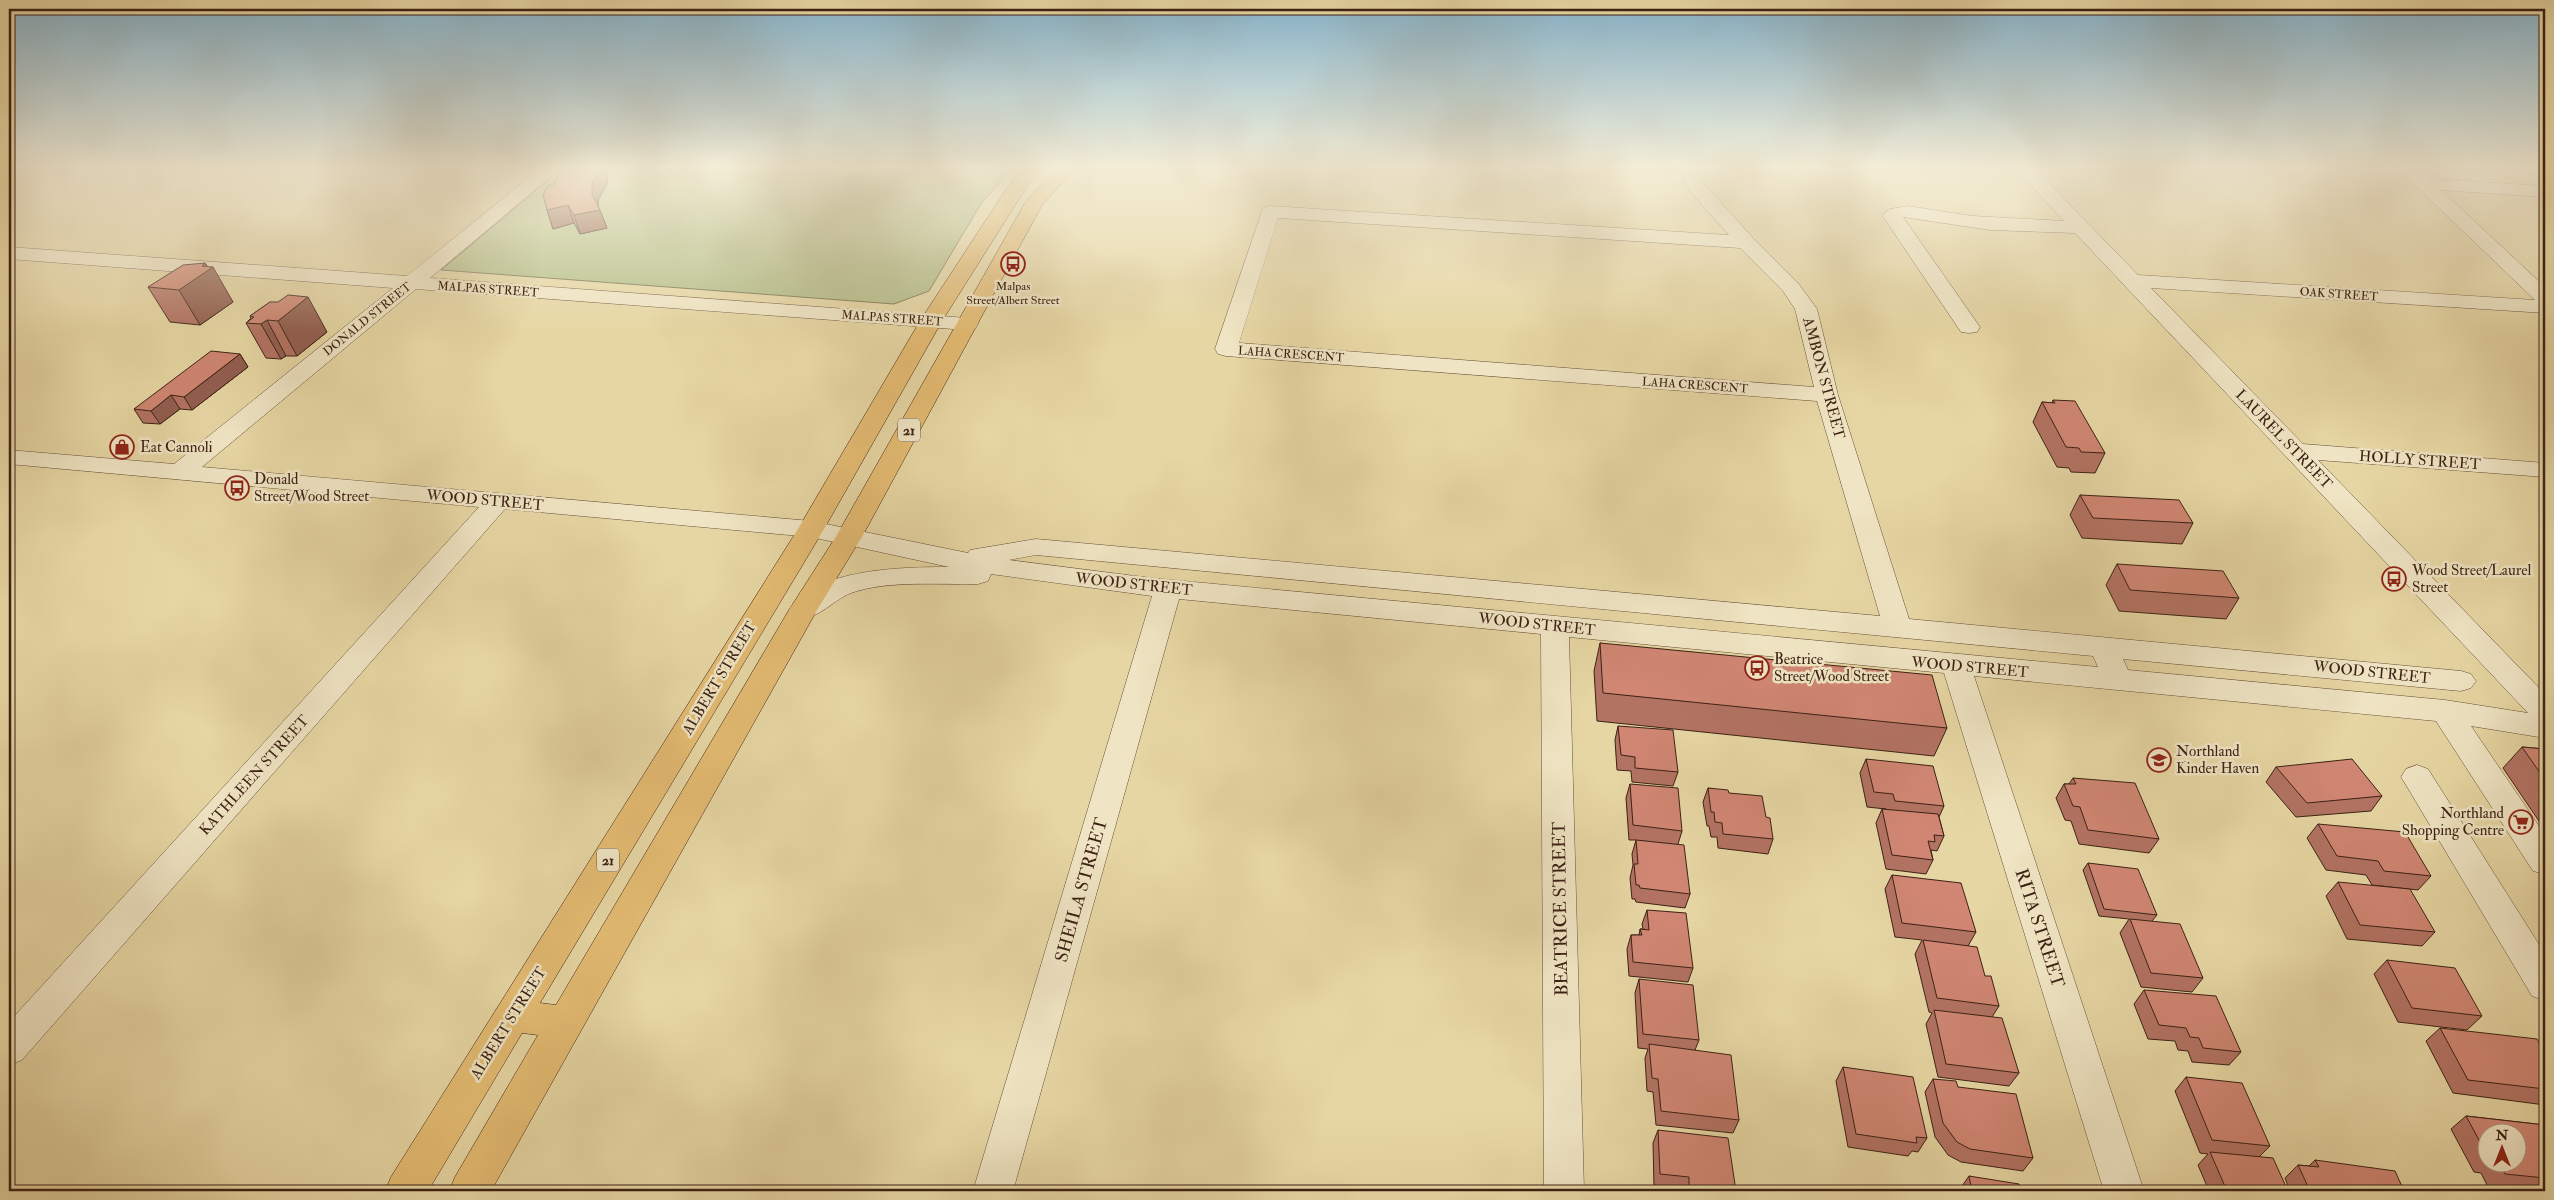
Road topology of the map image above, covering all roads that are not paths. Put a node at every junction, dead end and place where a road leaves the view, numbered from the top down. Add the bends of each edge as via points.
1 (485, 222) edge
2 (996, 222) edge
3 (1023, 222) edge
4 (1267, 222) edge
5 (1429, 222) edge
6 (1728, 222) edge
7 (1897, 222) edge
8 (1963, 222) edge
9 (2075, 222) edge
10 (2464, 222) edge
11 (2080, 227) junction
12 (1746, 242) junction
13 (9, 253) edge
14 (2132, 281) junction
15 (410, 283) junction
16 (2545, 298) edge
17 (2545, 307) edge
18 (930, 321) junction
19 (967, 324) junction
20 (1969, 327) dead end
21 (1827, 395) junction
22 (2296, 451) junction
23 (9, 457) edge
24 (2545, 470) edge
25 (180, 472) junction
26 (499, 501) junction
27 (811, 529) junction
28 (850, 535) junction
29 (958, 560) junction
30 (1045, 574) junction
31 (1168, 589) junction
32 (804, 610) junction
33 (1555, 626) junction
34 (1897, 627) junction
35 (2104, 647) junction
36 (1956, 666) junction
37 (2118, 680) junction
38 (2461, 681) dead end
39 (2541, 704) edge
40 (2445, 711) junction
41 (2545, 727) edge
42 (2417, 777) dead end
43 (2545, 861) edge
44 (2545, 985) edge
45 (513, 1015) junction
46 (567, 1023) junction
47 (9, 1048) edge
48 (405, 1191) edge
49 (469, 1191) edge
50 (993, 1191) edge
51 (1564, 1191) edge
52 (2124, 1191) edge

1 - 15 street, DONALD STREET
2 - 18 highway, ALBERT STREET / 21
3 - 19 highway, 21
4 - 21 street, LAHA CRESCENT via 1226,349
5 - 12 street, LAHA CRESCENT
6 - 12 street, AMBON STREET
7 - 20 street
8 - 11 street
9 - 11 street, LAUREL STREET
10 - 16 street
11 - 14 street, LAUREL STREET
12 - 21 street, AMBON STREET via 1801,299
13 - 15 street, MALPAS STREET
14 - 17 street, OAK STREET
14 - 22 street, LAUREL STREET
15 - 18 street, MALPAS STREET
15 - 25 street, DONALD STREET
18 - 19 street, MALPAS STREET
18 - 27 highway, ALBERT STREET / 21
19 - 28 highway, 21
21 - 34 street, AMBON STREET
22 - 24 street, HOLLY STREET
22 - 39 street, LAUREL STREET
23 - 25 street, WOOD STREET
25 - 26 street, WOOD STREET
26 - 27 street, WOOD STREET
26 - 47 street, KATHLEEN STREET
27 - 28 street, WOOD STREET
27 - 45 highway, ALBERT STREET / 21
28 - 29 street, WOOD STREET
28 - 32 highway, 21
29 - 30 street, WOOD STREET
29 - 34 street, WOOD STREET via 1036,548
30 - 31 street, WOOD STREET
30 - 32 street via 924,576 857,582 833,590
31 - 33 street, WOOD STREET
31 - 50 street, SHEILA STREET
32 - 46 highway, 21
33 - 36 street, WOOD STREET
33 - 51 street, BEATRICE STREET
34 - 35 street, WOOD STREET
35 - 37 street
35 - 38 street, WOOD STREET
36 - 37 street, WOOD STREET
36 - 52 street, RITA STREET
37 - 40 street, WOOD STREET
39 - 40 street, WOOD STREET
40 - 41 street, WOOD STREET
40 - 43 street
42 - 44 street
45 - 46 highway
45 - 48 highway, ALBERT STREET / 21
46 - 49 highway, 21

